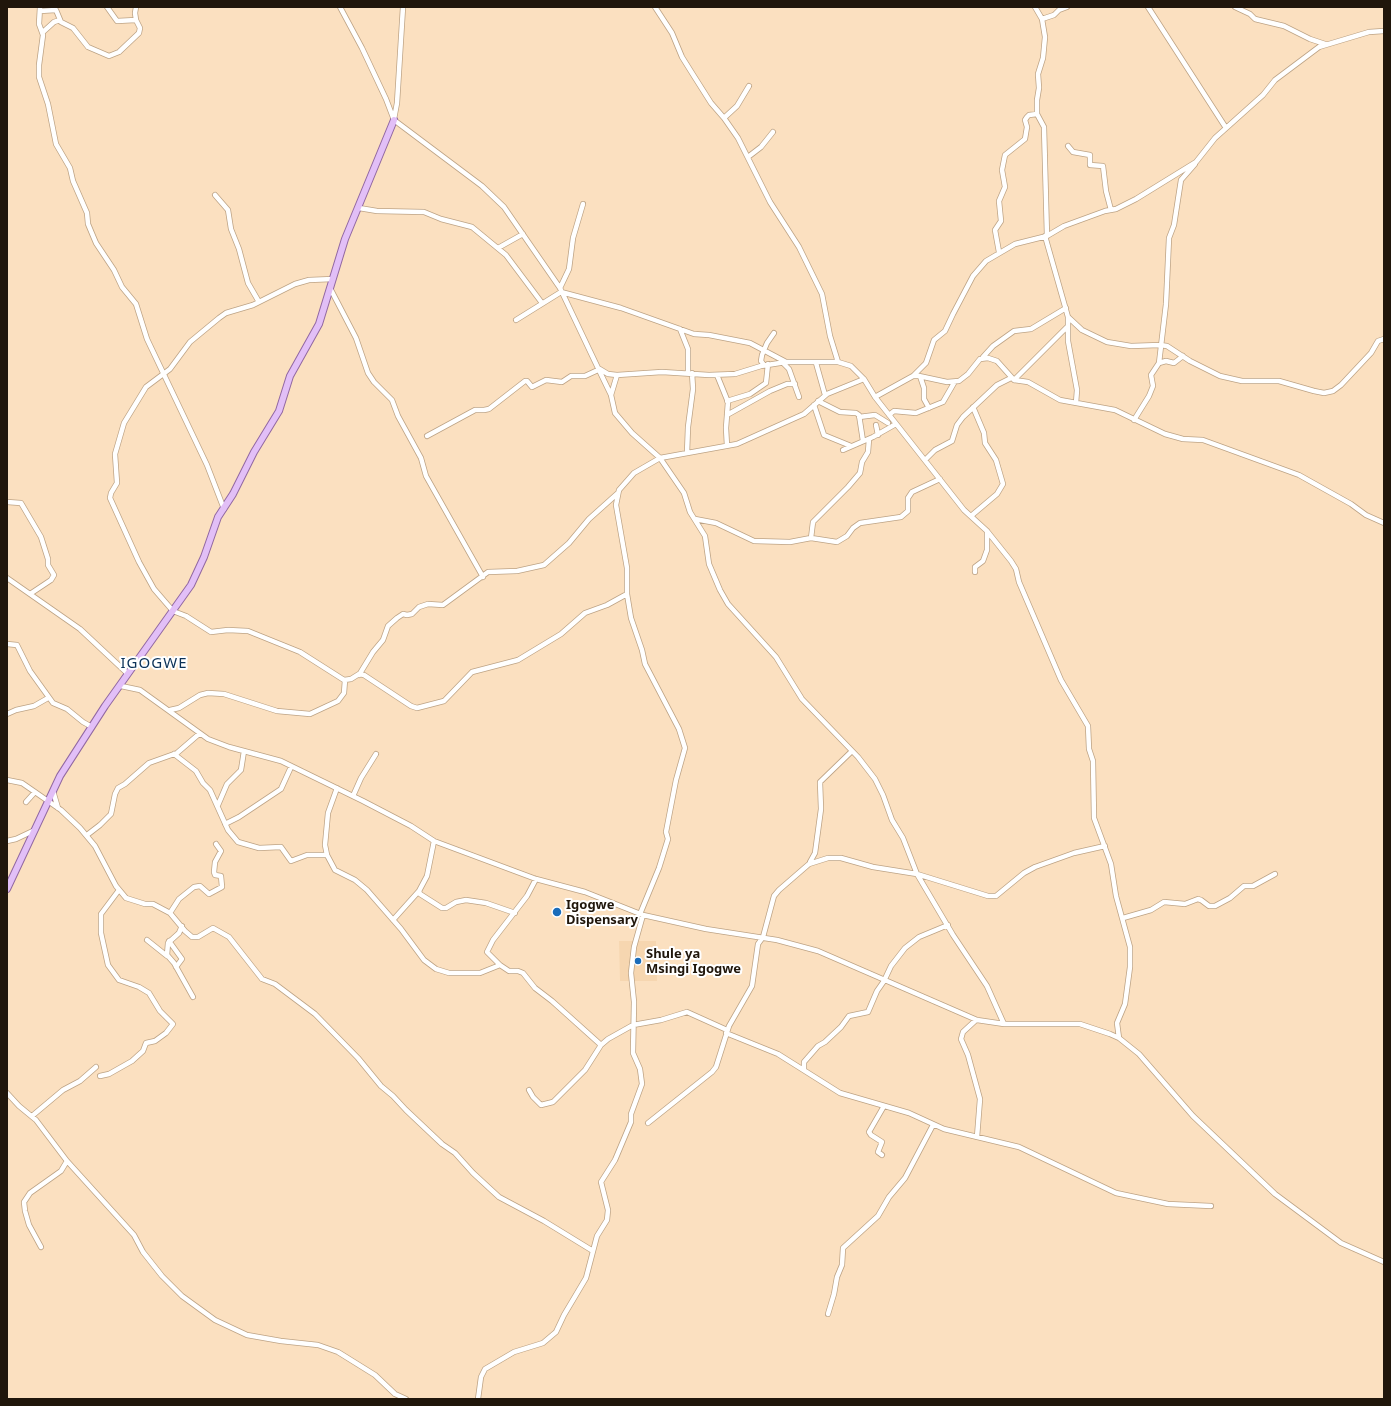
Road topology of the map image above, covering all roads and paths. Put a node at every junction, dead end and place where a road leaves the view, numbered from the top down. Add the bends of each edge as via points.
1 (107, 7) edge
2 (136, 7) edge
3 (340, 7) edge
4 (403, 7) edge
5 (655, 7) edge
6 (1035, 7) edge
7 (1067, 7) edge
8 (1148, 7) edge
9 (1236, 7) edge
10 (40, 9) edge
11 (1042, 19) junction
12 (60, 20) junction
13 (136, 20) junction
14 (1384, 31) edge
15 (43, 32) junction
16 (1325, 44) junction
17 (749, 86) dead end
18 (1037, 114) junction
19 (724, 118) junction
20 (394, 120) junction
21 (1226, 128) junction
22 (773, 132) dead end
23 (1068, 146) dead end
24 (748, 157) junction
25 (1196, 162) junction
26 (216, 195) dead end
27 (583, 204) dead end
28 (359, 208) junction
29 (1110, 210) junction
30 (523, 234) junction
31 (1046, 236) junction
32 (498, 248) junction
33 (999, 252) junction
34 (333, 279) junction
35 (330, 288) junction
36 (561, 290) junction
37 (259, 302) junction
38 (542, 303) junction
39 (1066, 308) junction
40 (1068, 317) junction
41 (516, 320) dead end
42 (1067, 327) junction
43 (680, 329) junction
44 (774, 333) dead end
45 (1384, 339) edge
46 (1151, 345) junction
47 (1160, 345) junction
48 (764, 350) junction
49 (1160, 354) junction
50 (1183, 356) junction
51 (983, 357) junction
52 (784, 362) junction
53 (838, 362) junction
54 (816, 363) junction
55 (1158, 363) junction
56 (764, 364) junction
57 (598, 369) junction
58 (690, 373) junction
59 (163, 374) junction
60 (617, 375) junction
61 (717, 375) junction
62 (912, 376) junction
63 (920, 376) junction
64 (864, 379) junction
65 (1013, 379) junction
66 (954, 382) junction
67 (795, 384) junction
68 (611, 395) junction
69 (825, 395) junction
70 (799, 397) dead end
71 (875, 397) junction
72 (727, 401) junction
73 (818, 401) junction
74 (1076, 403) junction
75 (814, 406) junction
76 (973, 407) junction
77 (929, 408) junction
78 (727, 414) junction
79 (890, 415) junction
80 (859, 417) junction
81 (1134, 420) junction
82 (888, 423) junction
83 (896, 424) junction
84 (876, 425) dead end
85 (888, 429) junction
86 (878, 435) junction
87 (427, 436) dead end
88 (869, 439) junction
89 (863, 441) junction
90 (727, 446) junction
91 (851, 446) junction
92 (843, 450) dead end
93 (687, 453) junction
94 (660, 458) junction
95 (924, 460) junction
96 (940, 479) junction
97 (618, 493) junction
98 (7, 502) edge
99 (224, 508) junction
100 (971, 516) junction
101 (695, 519) junction
102 (1384, 523) edge
103 (987, 531) junction
104 (811, 538) junction
105 (975, 572) dead end
106 (483, 577) junction
107 (7, 578) edge
108 (30, 594) junction
109 (627, 594) junction
110 (173, 611) junction
111 (7, 644) edge
112 (128, 674) junction
113 (359, 675) junction
114 (345, 680) junction
115 (120, 686) junction
116 (48, 698) junction
117 (170, 710) junction
118 (7, 714) edge
119 (92, 727) junction
120 (199, 734) junction
121 (244, 751) junction
122 (852, 751) junction
123 (174, 754) junction
124 (376, 754) dead end
125 (291, 767) junction
126 (7, 780) edge
127 (337, 788) junction
128 (52, 790) junction
129 (35, 792) junction
130 (353, 796) junction
131 (48, 801) junction
132 (26, 802) dead end
133 (218, 805) junction
134 (58, 808) junction
135 (225, 824) junction
136 (35, 830) junction
137 (87, 835) junction
138 (7, 841) edge
139 (434, 841) junction
140 (216, 844) dead end
141 (1104, 846) junction
142 (327, 856) junction
143 (809, 864) junction
144 (917, 874) junction
145 (1275, 874) dead end
146 (536, 878) junction
147 (7, 889) edge
148 (119, 890) junction
149 (419, 891) junction
150 (170, 913) junction
151 (515, 913) junction
152 (641, 914) junction
153 (1122, 918) junction
154 (393, 920) junction
155 (948, 925) junction
156 (182, 926) junction
157 (763, 937) junction
158 (147, 940) dead end
159 (169, 941) junction
160 (167, 956) junction
161 (500, 965) junction
162 (176, 967) junction
163 (884, 981) junction
164 (192, 997) dead end
165 (976, 1020) junction
166 (1004, 1024) junction
167 (633, 1025) junction
168 (726, 1031) junction
169 (1119, 1038) junction
170 (601, 1045) junction
171 (96, 1067) dead end
172 (804, 1069) junction
173 (100, 1076) dead end
174 (529, 1090) dead end
175 (7, 1093) edge
176 (884, 1106) junction
177 (32, 1116) junction
178 (648, 1123) dead end
179 (933, 1125) junction
180 (977, 1138) junction
181 (882, 1156) dead end
182 (67, 1161) junction
183 (1211, 1206) dead end
184 (41, 1247) dead end
185 (593, 1251) junction
186 (1384, 1262) edge
187 (828, 1314) dead end
188 (406, 1399) edge
189 (478, 1399) edge

1 - 13 street via 117,21
2 - 13 street
3 - 20 street
4 - 20 street
5 - 19 street via 672,33 682,57 711,103
6 - 11 street
7 - 11 street
8 - 21 street
9 - 16 street via 1255,19 1284,26
10 - 12 street via 56,10
10 - 15 street via 39,24
11 - 18 street via 1045,44 1038,74
12 - 13 street via 72,28 88,47 109,56 119,52 139,33 140,28
12 - 15 street
14 - 16 street via 1368,32 1344,41
15 - 59 street via 39,77 48,104 56,144 70,168 93,236 122,287 136,304 147,339
16 - 21 street via 1275,80
17 - 19 street via 737,106
18 - 31 street via 1044,127
18 - 33 street via 1026,117 1025,140 1005,155 1002,170 1005,187 999,202 1001,221 996,230
19 - 24 street
20 - 28 main road
20 - 30 street via 482,186 504,207
21 - 25 street via 1210,143
22 - 24 street via 761,147
23 - 29 street via 1073,152 1090,155 1090,165 1104,166
24 - 53 street via 770,202 799,247 822,294
25 - 29 street via 1130,202
25 - 47 street via 1182,180 1174,225 1169,238 1167,289
26 - 37 street via 228,210 231,229 248,283
27 - 36 street via 573,238 569,269
28 - 32 street via 377,212 426,212 441,219 472,227
28 - 34 main road via 345,239
29 - 31 street via 1064,226
30 - 32 street
30 - 36 street
31 - 33 street via 1026,240
31 - 39 street
32 - 38 street
33 - 62 street via 976,272 945,331 934,340 929,358
34 - 35 main road
34 - 37 street via 310,280 295,284
35 - 99 main road via 319,324 290,376 280,411 254,452
35 - 106 street via 356,338 368,373 392,400 421,458 426,476
36 - 38 street
36 - 43 street
36 - 57 street
37 - 59 street via 226,313 219,318 190,342
38 - 41 street
39 - 40 street
39 - 51 street via 1031,329 1014,331 993,346
40 - 42 street
40 - 46 street via 1082,330 1107,342 1131,346
42 - 65 street
42 - 74 street via 1077,390
43 - 48 street via 694,334 750,343
43 - 58 street via 688,349
44 - 48 street
45 - 50 street via 1378,341 1371,353 1341,385 1324,392 1279,381 1232,379 1208,370
46 - 47 street
46 - 49 street
47 - 49 street
47 - 50 street
48 - 52 street
48 - 56 street
49 - 55 street
50 - 55 street via 1174,363
51 - 65 street via 997,361
51 - 66 street via 968,374
52 - 54 street
52 - 56 street
52 - 67 street
53 - 54 street
53 - 64 street via 851,366
54 - 69 street
55 - 81 street via 1151,375 1153,386 1149,396
56 - 61 street via 734,374
56 - 72 street via 766,383 750,394
57 - 60 street
57 - 68 street
57 - 87 street via 585,376 571,376 562,382 546,380 532,387 525,381 489,409 475,410
58 - 60 street
58 - 61 street
58 - 93 street via 692,389
59 - 99 street via 207,465
59 - 110 street via 146,387 124,423 115,454 117,483 110,496 139,562 154,589
60 - 68 street
61 - 72 street
62 - 63 street
62 - 71 street
63 - 66 street
63 - 77 street via 924,399
64 - 69 street
64 - 71 street
65 - 74 street via 1028,382 1060,400
65 - 76 street via 997,385
66 - 77 street via 943,402
67 - 70 street
67 - 78 street via 787,384 770,391
68 - 94 street via 615,413 632,433
69 - 73 street
71 - 79 street
72 - 78 street
73 - 75 street
73 - 80 street via 840,412 856,413
74 - 81 street via 1115,410
75 - 90 street via 800,416 738,444
75 - 91 street via 824,435
76 - 95 street via 957,425 954,440 935,450
76 - 100 street via 984,433 985,443 996,460 1003,484 997,494
77 - 79 street via 916,412 894,411
78 - 90 street
79 - 82 street
79 - 83 street
80 - 82 street via 875,415
80 - 89 street
81 - 102 street via 1165,434 1183,439 1203,440 1294,472
82 - 85 street
83 - 85 street
83 - 95 street
84 - 86 street
85 - 86 street
86 - 88 street
88 - 89 street
88 - 104 street via 868,452 862,462 860,473 813,522
89 - 91 street
90 - 93 street
91 - 92 street
93 - 94 street
94 - 97 street via 634,473 625,481
94 - 101 street via 680,487
95 - 96 street
96 - 100 street
96 - 104 street via 912,492 908,498 908,511 901,517 860,523 837,542
97 - 106 street via 589,519 569,543 544,564 517,571 491,571
97 - 109 street via 616,505 628,568
98 - 108 street via 21,503 41,537 48,566 54,575 51,580
99 - 110 main road via 215,524 196,576
100 - 103 street
101 - 104 street via 716,523 754,541 790,542
101 - 122 street via 704,536 709,564 728,604 776,657 802,699
103 - 105 street via 987,550 983,561 975,567
103 - 141 street via 1016,569 1061,680 1086,720 1093,761 1094,818
106 - 113 street via 441,606 428,604 419,607 412,614 404,614 397,618 388,626 383,640 368,658
107 - 108 street
108 - 112 street via 80,629
109 - 113 street via 585,613 561,634 518,660 472,672 441,702 415,707 368,676
109 - 152 street via 631,618 645,664 672,714 685,748 666,832 668,839
110 - 112 main road
110 - 114 street via 186,616 210,632 248,631 305,654
111 - 116 street via 17,645
112 - 115 main road
113 - 114 street
114 - 117 street via 344,693 338,701 310,714 277,711 222,694 208,693
115 - 117 street via 140,690
115 - 119 main road
116 - 118 street via 34,706
116 - 119 street
117 - 120 street
119 - 128 main road
120 - 121 street
120 - 123 street
121 - 125 street via 273,758
121 - 133 street via 240,770 227,784
122 - 143 street via 820,782 821,809 816,848
122 - 144 street via 880,787
123 - 133 street via 196,771
123 - 137 street via 149,763 118,788 111,814
124 - 130 street
125 - 127 street
125 - 135 street via 281,789
126 - 129 street via 19,782
127 - 130 street
127 - 142 street via 326,819
128 - 131 main road
128 - 134 street
129 - 131 street
129 - 132 street
130 - 139 street
131 - 134 street
131 - 136 main road
133 - 135 street
134 - 137 street
135 - 142 street via 238,842 259,848 281,847 290,860 307,855
136 - 138 street
136 - 147 main road
137 - 148 street
139 - 146 street
139 - 149 street via 427,876
140 - 150 street via 221,851 215,862 214,872 220,876 222,887 209,894 200,886 194,887 179,899
141 - 144 street via 1074,853 1035,867 996,896 988,896
141 - 153 street via 1111,864
142 - 154 street via 335,870 355,880
143 - 144 street via 815,860 834,857 873,868
143 - 157 street via 776,893
144 - 155 street
145 - 153 street via 1253,886 1244,886 1215,906 1209,906 1198,899 1185,904 1164,902 1151,910
146 - 151 street
146 - 152 street via 585,892
148 - 150 street via 126,898 153,904
148 - 173 street via 101,914 101,933 108,965 119,980 149,993 173,1024 155,1041 146,1043 143,1051 132,1060 109,1074
149 - 151 street via 421,896 442,908 466,900 486,903
149 - 154 street
150 - 156 street
151 - 161 street via 493,940 487,952
152 - 157 street via 706,929
152 - 167 street via 631,966
153 - 169 street via 1131,956 1125,1004 1117,1023
154 - 161 street via 424,960 436,969 449,973 480,973
155 - 163 street via 909,944 891,966
155 - 166 street via 988,986
156 - 159 street via 179,933
156 - 185 street via 192,937 213,928 229,937 262,979 276,984 339,1036 381,1086 442,1144 455,1152 499,1197
157 - 163 street via 818,950
157 - 168 street via 758,944 752,986
158 - 160 street
159 - 160 street
159 - 162 street via 182,960
160 - 162 street
161 - 170 street via 523,974 535,988
162 - 164 street
163 - 165 street
163 - 172 street via 875,994 867,1014 849,1016 804,1062
165 - 166 street
165 - 180 street via 963,1032 961,1039 980,1099
166 - 169 street via 1080,1024
167 - 168 street via 686,1012
167 - 170 street
167 - 185 street via 633,1052 640,1069 642,1084 616,1160 601,1182 608,1216 597,1236
168 - 172 street via 778,1054
168 - 178 street via 716,1067 712,1072
169 - 186 street via 1139,1054 1193,1116 1275,1194 1341,1242
170 - 174 street via 585,1070 553,1102 545,1105 538,1103
171 - 177 street
172 - 176 street via 840,1093
175 - 177 street
176 - 179 street via 908,1113
176 - 181 street via 870,1132 882,1142 878,1152
177 - 182 street
179 - 180 street
179 - 187 street via 905,1178 889,1197 878,1216 844,1248 842,1265
180 - 183 street via 1019,1147 1116,1192 1168,1204
182 - 184 street via 61,1171 30,1193 24,1202 30,1225
182 - 188 street via 134,1235 162,1276 182,1296 207,1315 247,1335 328,1348 375,1375 395,1394
185 - 189 street via 586,1278 556,1332 543,1343 514,1352 485,1369 481,1377

